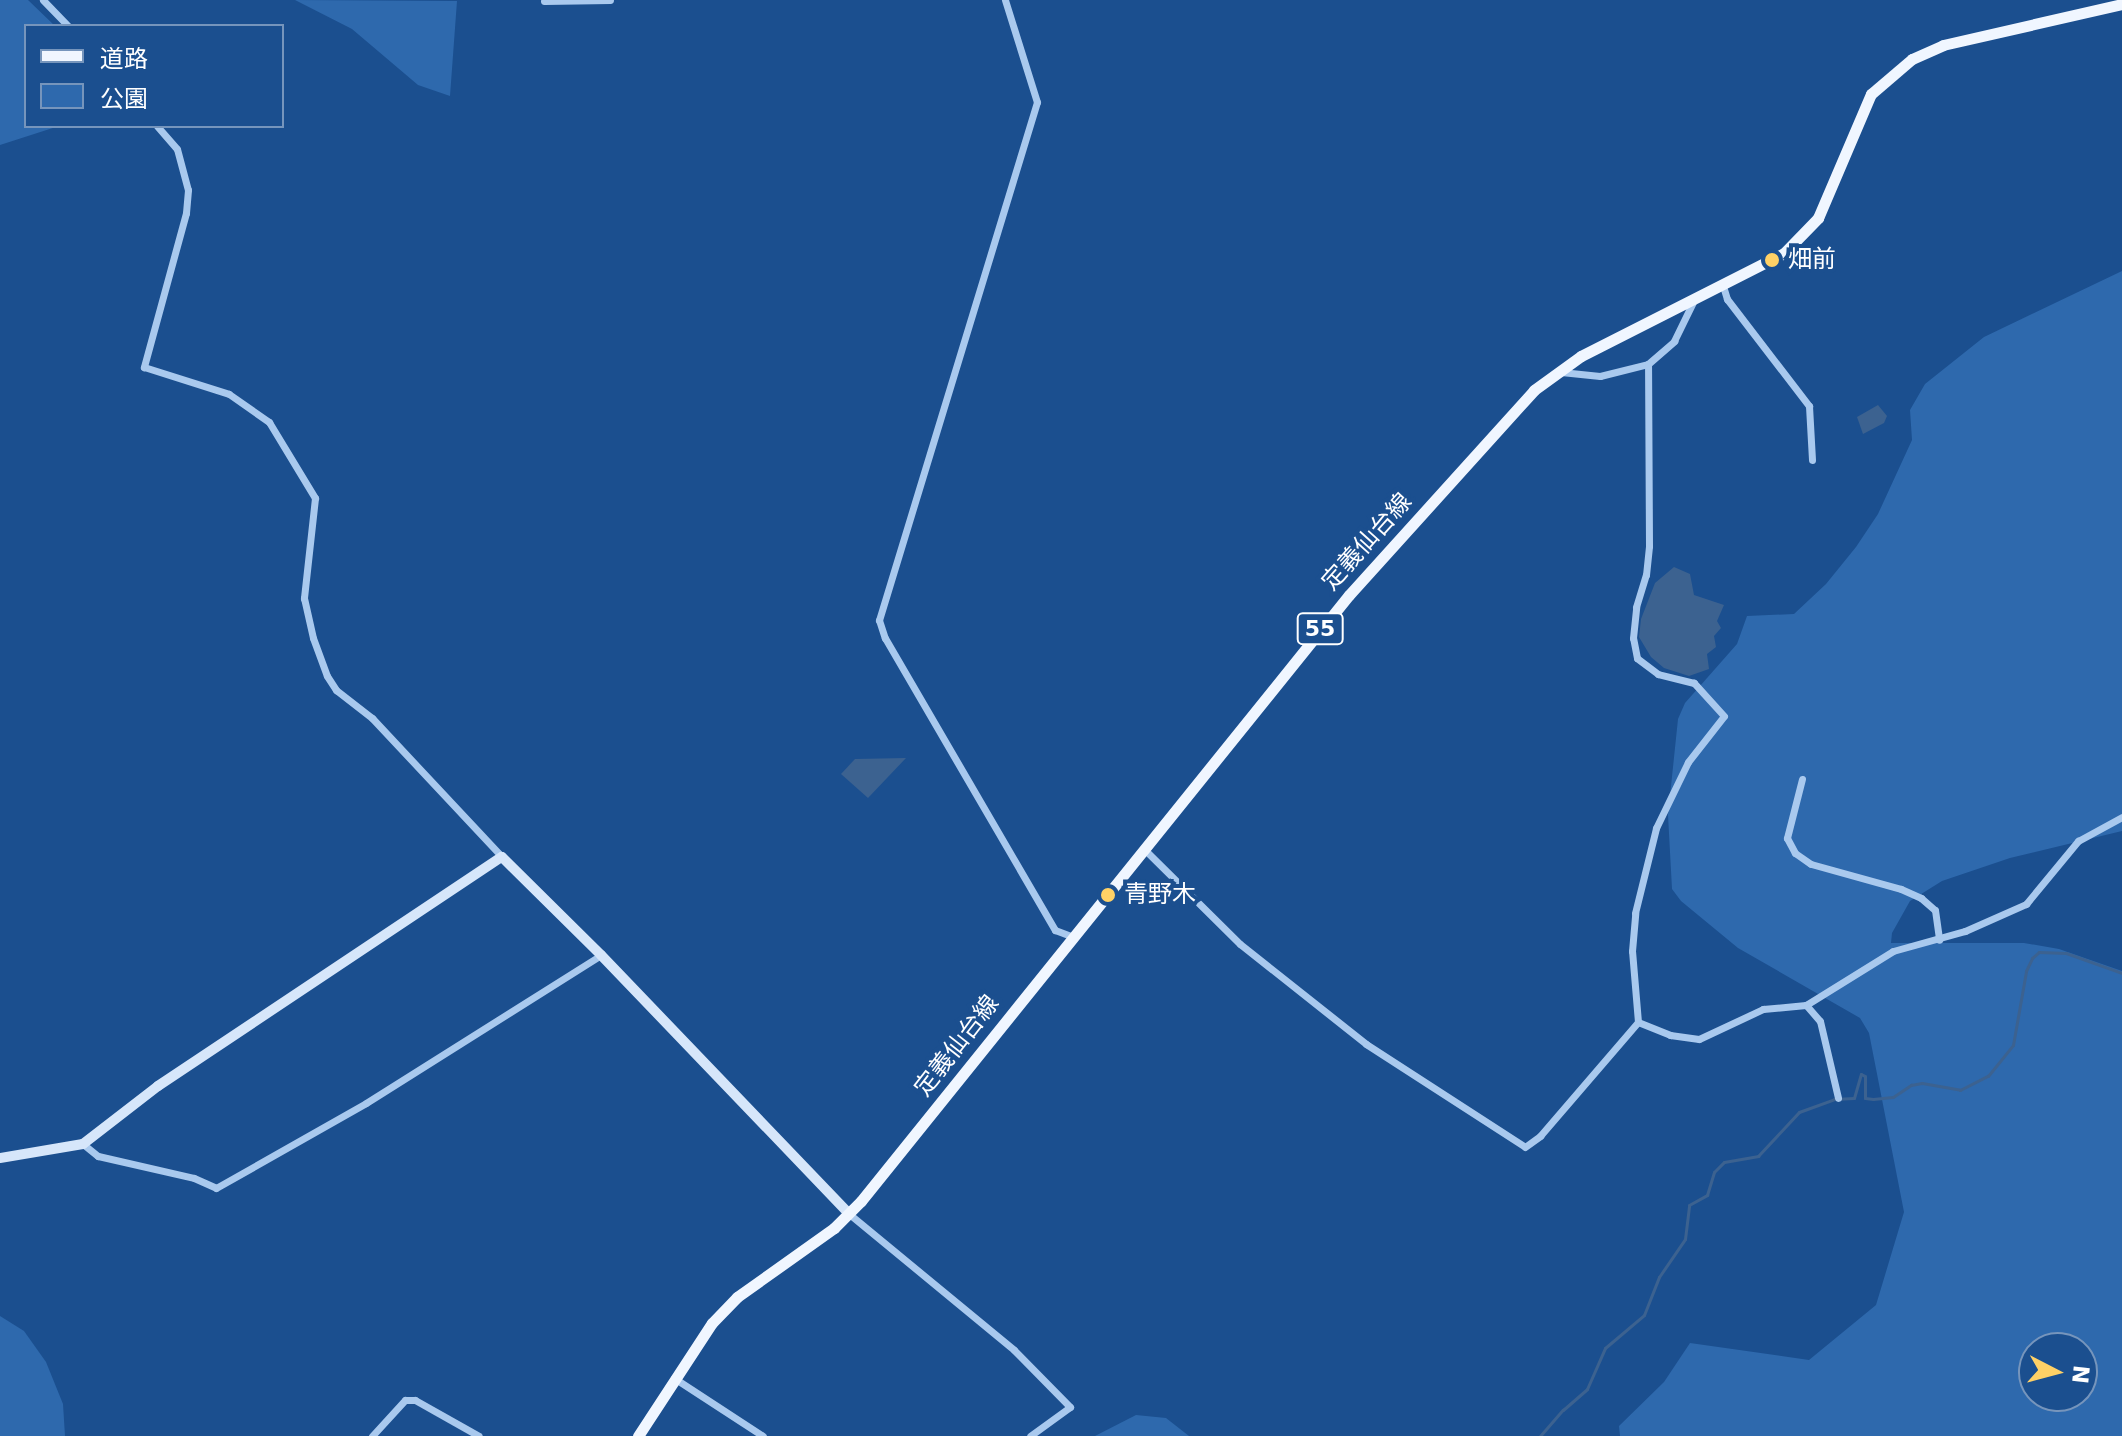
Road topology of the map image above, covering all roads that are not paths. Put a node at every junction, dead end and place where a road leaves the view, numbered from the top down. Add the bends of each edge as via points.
1 (43, 0) edge
2 (610, 0) edge
3 (1005, 0) edge
4 (544, 1) edge
5 (2122, 4) edge
6 (66, 24) edge
7 (159, 128) edge
8 (1723, 286) junction
9 (1694, 300) junction
10 (1648, 364) junction
11 (1559, 371) junction
12 (1812, 460) dead end
13 (1802, 779) dead end
14 (2122, 817) edge
15 (1144, 849) junction
16 (502, 857) junction
17 (1071, 936) junction
18 (1939, 940) junction
19 (601, 955) junction
20 (1806, 1005) junction
21 (1638, 1022) junction
22 (1838, 1098) dead end
23 (83, 1144) junction
24 (0, 1158) edge
25 (848, 1213) junction
26 (674, 1378) junction
27 (372, 1436) edge
28 (479, 1436) edge
29 (638, 1436) edge
30 (763, 1436) edge
31 (1030, 1436) edge

1 - 6 street
2 - 4 street
3 - 17 street via 1037,102 879,620 1055,930
5 - 8 main road, 定義仙台線 / 55 via 1956,41 1912,59 1871,94 1813,226 1784,253
7 - 16 street via 177,149 188,190 144,367 229,394 269,422 315,498 304,598 327,676
8 - 9 main road, 定義仙台線 / 55
8 - 12 street via 1727,299 1809,406
9 - 10 street via 1674,341
9 - 11 main road, 定義仙台線 / 55
10 - 11 street via 1600,376
10 - 21 street via 1649,546 1636,607 1637,658 1658,674 1694,683 1724,716 1673,787 1656,828 1635,913 1632,951
11 - 15 main road, 定義仙台線 / 55 via 1494,430 1349,595
13 - 18 street via 1787,838 1795,853 1811,864 1921,898 1935,910
14 - 18 street via 2078,841 2026,904
15 - 17 main road, 定義仙台線 / 55
15 - 21 street via 1240,944 1366,1044 1525,1147
16 - 19 street
16 - 23 street via 158,1086
17 - 25 main road, 定義仙台線 / 55
18 - 20 street via 1893,951
19 - 23 street via 366,1103 216,1188 98,1156
19 - 25 street
20 - 21 street via 1763,1009 1699,1039
20 - 22 street via 1820,1021
23 - 24 street
25 - 26 main road, 定義仙台線 / 55 via 737,1297
25 - 31 street via 1014,1350 1070,1407
26 - 29 main road, 定義仙台線 / 55
26 - 30 street
27 - 28 street via 405,1400 415,1400

